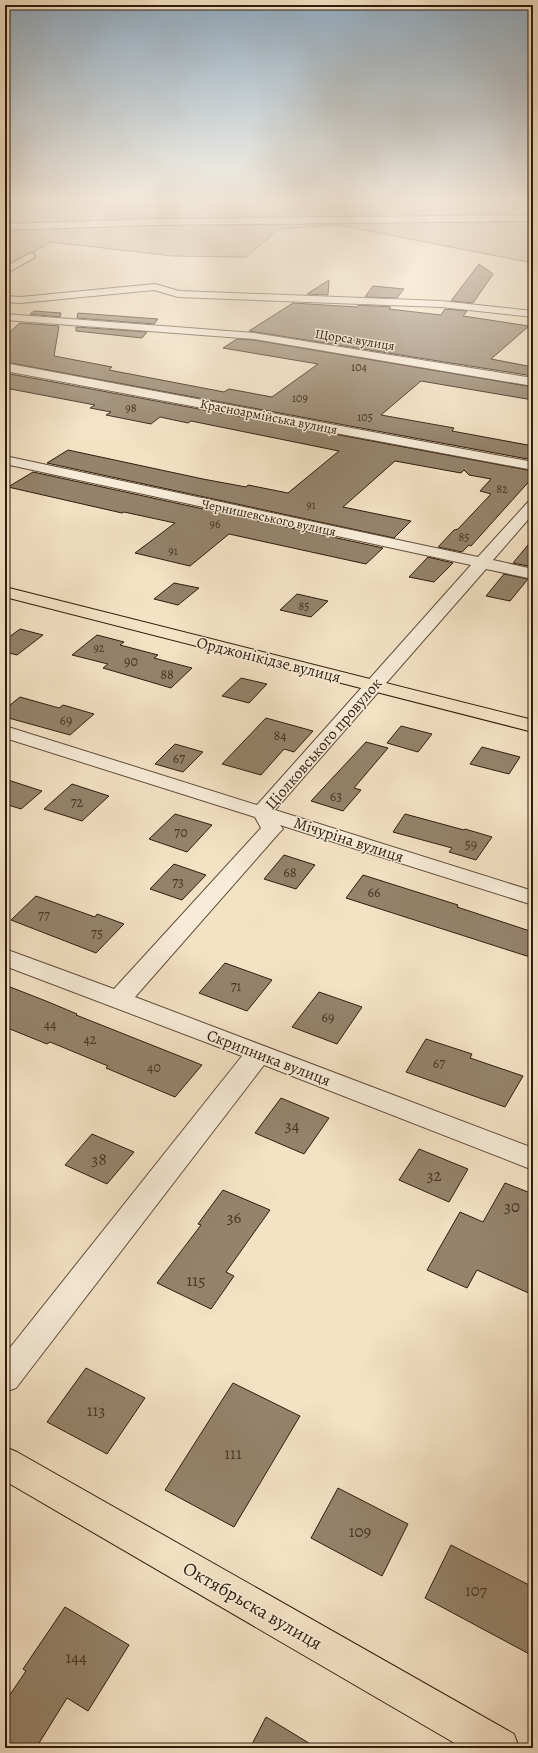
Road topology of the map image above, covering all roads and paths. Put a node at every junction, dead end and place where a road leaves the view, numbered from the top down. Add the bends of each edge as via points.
1 (5, 299) edge
2 (533, 314) edge
3 (5, 317) edge
4 (5, 367) edge
5 (533, 382) edge
6 (5, 460) edge
7 (533, 466) edge
8 (533, 505) edge
9 (481, 563) junction
10 (533, 574) edge
11 (5, 592) edge
12 (373, 686) junction
13 (533, 726) edge
14 (5, 732) edge
15 (262, 812) junction
16 (533, 898) edge
17 (5, 957) edge
18 (118, 1000) junction
19 (259, 1052) junction
20 (533, 1159) edge
21 (5, 1378) edge
22 (5, 1463) edge
23 (500, 1748) edge

1 - 2 street via 21,300 155,287 178,294 441,304
3 - 5 street, Щорса вулиця via 254,336
4 - 7 street, Красноармійська вулиця
6 - 9 street, Чернишевського вулиця
8 - 9 street, Ціолковського провулок
9 - 10 street, Чернишевського вулиця
9 - 12 street, Ціолковського провулок
11 - 12 main road, Орджонікідзе вулиця
12 - 13 main road, Орджонікідзе вулиця
12 - 15 street, Ціолковського провулок
14 - 15 street, Мічуріна вулиця
15 - 16 street, Мічуріна вулиця
15 - 18 street, Ціолковського провулок via 272,829
17 - 18 street, Скрипника вулиця
18 - 19 street, Скрипника вулиця
19 - 20 street, Скрипника вулиця
19 - 21 street
22 - 23 main road, Октябрьска вулиця

